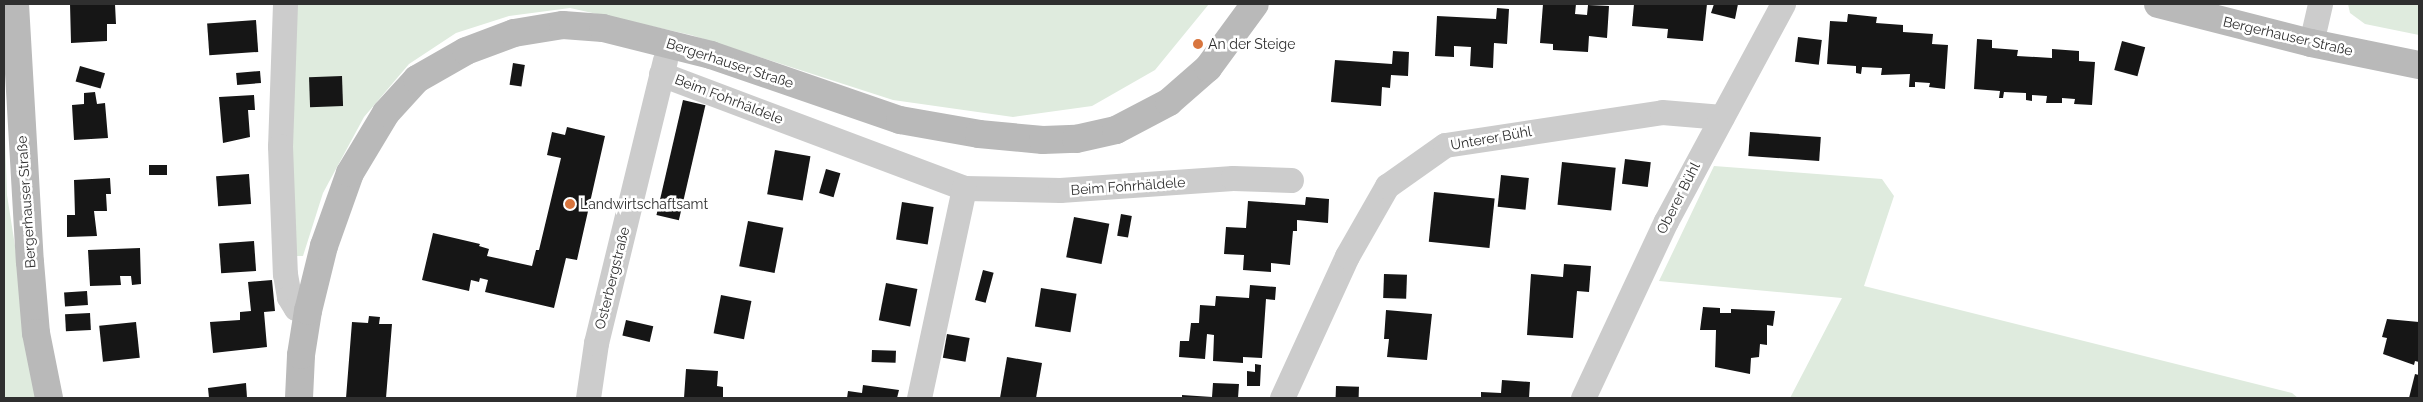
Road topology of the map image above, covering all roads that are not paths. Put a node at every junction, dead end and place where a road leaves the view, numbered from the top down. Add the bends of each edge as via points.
1 (15, 4) edge
2 (285, 4) edge
3 (1255, 4) edge
4 (1783, 4) edge
5 (2158, 4) edge
6 (2320, 4) edge
7 (669, 43) junction
8 (2311, 43) junction
9 (2419, 65) edge
10 (661, 74) junction
11 (1722, 117) junction
12 (1291, 180) dead end
13 (964, 188) junction
14 (308, 311) junction
15 (49, 398) edge
16 (299, 398) edge
17 (588, 398) edge
18 (919, 398) edge
19 (1282, 398) edge
20 (1584, 398) edge

1 - 15 main road, Bergerhauser Straße via 30,271 36,333
2 - 14 street via 280,146 285,274 289,297 296,308
3 - 7 main road, Bergerhauser Straße via 1208,68 1169,102 1116,130 1076,139 1043,140 979,134 900,120
4 - 11 street, Oberer Bühl
5 - 8 main road, Bergerhauser Straße
6 - 8 street
7 - 10 street, Osterbergstraße
7 - 14 main road, Bergerhauser Straße via 603,28 563,25 514,33 474,48 417,80 386,113 350,172 324,246
8 - 9 main road, Bergerhauser Straße
10 - 13 street, Beim Fohrhäldele
10 - 17 street, Osterbergstraße via 596,343
11 - 19 street, Unterer Bühl via 1662,112 1445,145 1387,186 1347,256
11 - 20 street, Oberer Bühl via 1633,288
12 - 13 street, Beim Fohrhäldele via 1233,178 1060,190
13 - 18 street
14 - 16 main road, Bergerhauser Straße

